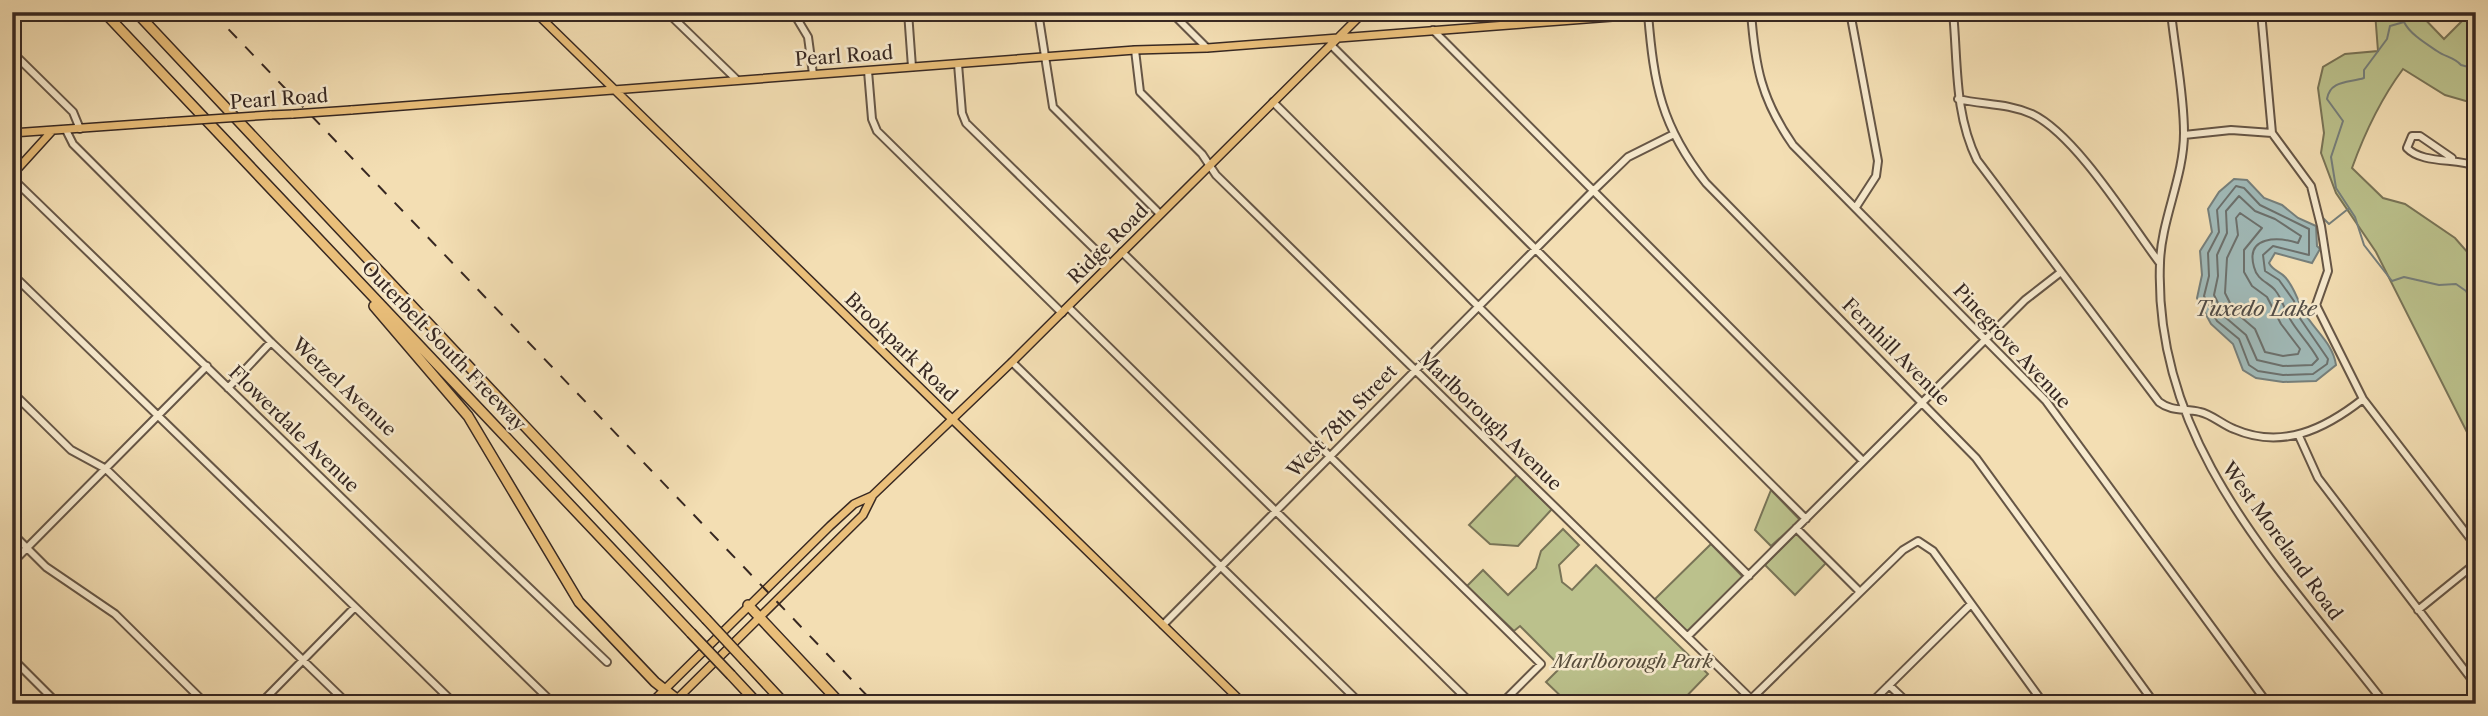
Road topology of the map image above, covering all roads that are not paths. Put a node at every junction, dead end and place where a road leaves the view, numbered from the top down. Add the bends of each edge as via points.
1 (104, 12) edge
2 (136, 12) edge
3 (536, 12) edge
4 (667, 12) edge
5 (793, 12) edge
6 (908, 12) edge
7 (1038, 12) edge
8 (1171, 12) edge
9 (1364, 12) edge
10 (1678, 12) edge
11 (1751, 12) edge
12 (1850, 12) edge
13 (1953, 12) edge
14 (2171, 12) edge
15 (2261, 12) edge
16 (2468, 12) edge
17 (1671, 13) edge
18 (1648, 14) junction
19 (2476, 20) edge
20 (1433, 30) junction
21 (1338, 38) junction
22 (1331, 45) junction
23 (1207, 48) junction
24 (1135, 50) junction
25 (12, 52) edge
26 (1046, 58) junction
27 (958, 64) junction
28 (912, 67) junction
29 (868, 71) junction
30 (813, 74) junction
31 (736, 79) junction
32 (614, 90) junction
33 (1958, 99) junction
34 (1273, 102) junction
35 (80, 129) junction
36 (66, 130) junction
37 (52, 131) junction
38 (2272, 132) junction
39 (12, 133) edge
40 (1674, 135) junction
41 (2184, 135) junction
42 (2452, 158) junction
43 (1209, 165) junction
44 (2476, 166) edge
45 (12, 176) edge
46 (1592, 191) junction
47 (1856, 207) junction
48 (1160, 214) junction
49 (1535, 250) junction
50 (1122, 252) junction
51 (338, 261) junction
52 (2160, 262) junction
53 (1110, 264) junction
54 (2061, 272) junction
55 (12, 274) edge
56 (1477, 307) junction
57 (1065, 310) junction
58 (1987, 338) junction
59 (271, 342) junction
60 (1012, 362) junction
61 (207, 366) junction
62 (1415, 370) junction
63 (228, 388) junction
64 (12, 392) edge
65 (2363, 399) junction
66 (1923, 401) junction
67 (2183, 411) junction
68 (159, 415) junction
69 (952, 419) junction
70 (2299, 436) junction
71 (1329, 456) junction
72 (1863, 461) junction
73 (106, 468) junction
74 (872, 496) junction
75 (1276, 512) junction
76 (1806, 519) junction
77 (1797, 528) junction
78 (12, 533) edge
79 (2476, 546) edge
80 (27, 548) junction
81 (12, 563) edge
82 (2476, 563) edge
83 (1221, 567) junction
84 (1749, 576) junction
85 (1860, 592) junction
86 (1971, 604) junction
87 (748, 605) junction
88 (355, 607) junction
89 (2418, 610) junction
90 (761, 617) junction
91 (1163, 625) junction
92 (1688, 636) junction
93 (12, 658) edge
94 (303, 660) junction
95 (607, 662) dead end
96 (1889, 685) junction
97 (2476, 685) edge
98 (664, 689) junction
99 (1749, 701) edge
100 (677, 702) edge
101 (58, 704) edge
102 (205, 704) edge
103 (260, 704) edge
104 (348, 704) edge
105 (454, 704) edge
106 (554, 704) edge
107 (650, 704) edge
108 (758, 704) edge
109 (785, 704) edge
110 (841, 704) edge
111 (1244, 704) edge
112 (1361, 704) edge
113 (1472, 704) edge
114 (1501, 704) edge
115 (1870, 704) edge
116 (1909, 704) edge
117 (2044, 704) edge
118 (2155, 704) edge
119 (2267, 704) edge
120 (2385, 704) edge

1 - 51 highway, Outerbelt South Freeway
2 - 109 highway, Outerbelt South Freeway, bridge
3 - 32 main road, Brookpark Road
4 - 31 street
5 - 30 street via 808,37
6 - 28 street
7 - 26 street
8 - 23 street
9 - 21 main road, Ridge Road
10 - 17 main road, Pearl Road
11 - 47 street, Pinegrove Avenue via 1754,57 1767,103 1793,145
12 - 47 street via 1878,162 1876,176
13 - 33 street
14 - 41 street, West Moreland Road
15 - 38 street
16 - 19 main road
17 - 18 main road, Pearl Road
18 - 20 main road, Pearl Road
18 - 40 street, Fernhill Avenue via 1653,78
20 - 21 main road, Pearl Road
20 - 46 street
21 - 22 main road, Ridge Road
21 - 23 main road, Pearl Road
22 - 34 main road, Ridge Road
22 - 49 street
23 - 24 main road, Pearl Road
24 - 26 main road, Pearl Road
24 - 43 street, Marlborough Avenue via 1140,92
25 - 35 street via 73,112
26 - 27 main road, Pearl Road
26 - 48 street via 1054,109
27 - 28 main road, Pearl Road
27 - 53 street via 966,123
28 - 29 main road, Pearl Road
29 - 30 main road, Pearl Road
29 - 57 street via 877,131
30 - 31 main road, Pearl Road
31 - 32 main road, Pearl Road
32 - 35 main road, Pearl Road, bridge
32 - 69 main road, Brookpark Road
33 - 52 street via 2007,105 2054,129
33 - 54 street via 1967,140 1977,160
34 - 43 main road, Ridge Road
34 - 56 street
35 - 36 main road, Pearl Road
36 - 37 main road, Pearl Road
36 - 59 street, Wetzel Avenue via 73,144
37 - 39 main road, Pearl Road
37 - 45 main road
38 - 41 street
38 - 65 street via 2311,186 2328,271 2316,305
40 - 46 street, West 78th Street via 1628,157
40 - 66 street, Fernhill Avenue via 1706,183
41 - 52 street, West Moreland Road
42 - 42 street via 2413,154 2407,141 2420,136
42 - 44 street
43 - 48 main road, Ridge Road
43 - 62 street, Marlborough Avenue
45 - 61 street, Flowerdale Avenue
46 - 49 street, West 78th Street
46 - 72 street
47 - 58 street, Pinegrove Avenue
48 - 50 main road, Ridge Road
49 - 56 street, West 78th Street
49 - 76 street
50 - 53 main road, Ridge Road
50 - 71 street
51 - 98 highway via 468,416 579,603
51 - 108 highway, Outerbelt South Freeway, bridge
52 - 67 street, West Moreland Road via 2163,331
53 - 57 main road, Ridge Road
54 - 58 street
54 - 67 street via 2154,396 2166,407
55 - 68 street
56 - 62 street, West 78th Street
56 - 84 street
57 - 60 main road, Ridge Road
57 - 75 street
58 - 66 street
58 - 119 street, Pinegrove Avenue via 2046,401
59 - 63 street
59 - 95 street, Wetzel Avenue
60 - 69 main road, Ridge Road
60 - 83 street
61 - 63 street, Flowerdale Avenue
61 - 68 street
62 - 71 street, West 78th Street
62 - 92 street, Marlborough Avenue
63 - 106 street, Flowerdale Avenue
64 - 73 street via 71,450
65 - 70 street via 2327,425
65 - 79 street
66 - 72 street
66 - 118 street, Fernhill Avenue via 1976,458
67 - 70 street via 2202,412 2247,434
67 - 120 street, West Moreland Road via 2218,485
68 - 73 street
68 - 88 street
69 - 74 main road, Ridge Road
69 - 91 main road, Brookpark Road
70 - 89 street via 2318,478
71 - 75 street, West 78th Street
71 - 114 street via 1541,664
72 - 76 street
73 - 80 street
73 - 94 street
74 - 87 main road, Ridge Road via 854,504
74 - 90 main road, Ridge Road via 863,515
75 - 83 street, West 78th Street
75 - 113 street
76 - 77 street
77 - 84 street
77 - 85 street
78 - 80 street
80 - 81 street
80 - 102 street via 46,567 115,614
82 - 89 street
83 - 91 street, West 78th Street
83 - 112 street
84 - 92 street
85 - 86 street via 1917,541 1933,551
85 - 99 street
86 - 96 street
86 - 117 street
87 - 90 highway
87 - 98 main road, Ridge Road
88 - 94 street
88 - 105 street
89 - 97 street
90 - 100 main road, Ridge Road
90 - 110 highway
91 - 111 main road, Brookpark Road
92 - 99 street, Marlborough Avenue
93 - 101 street
94 - 103 street
94 - 104 street
96 - 115 street
96 - 116 street
98 - 100 highway
98 - 107 main road, Ridge Road

